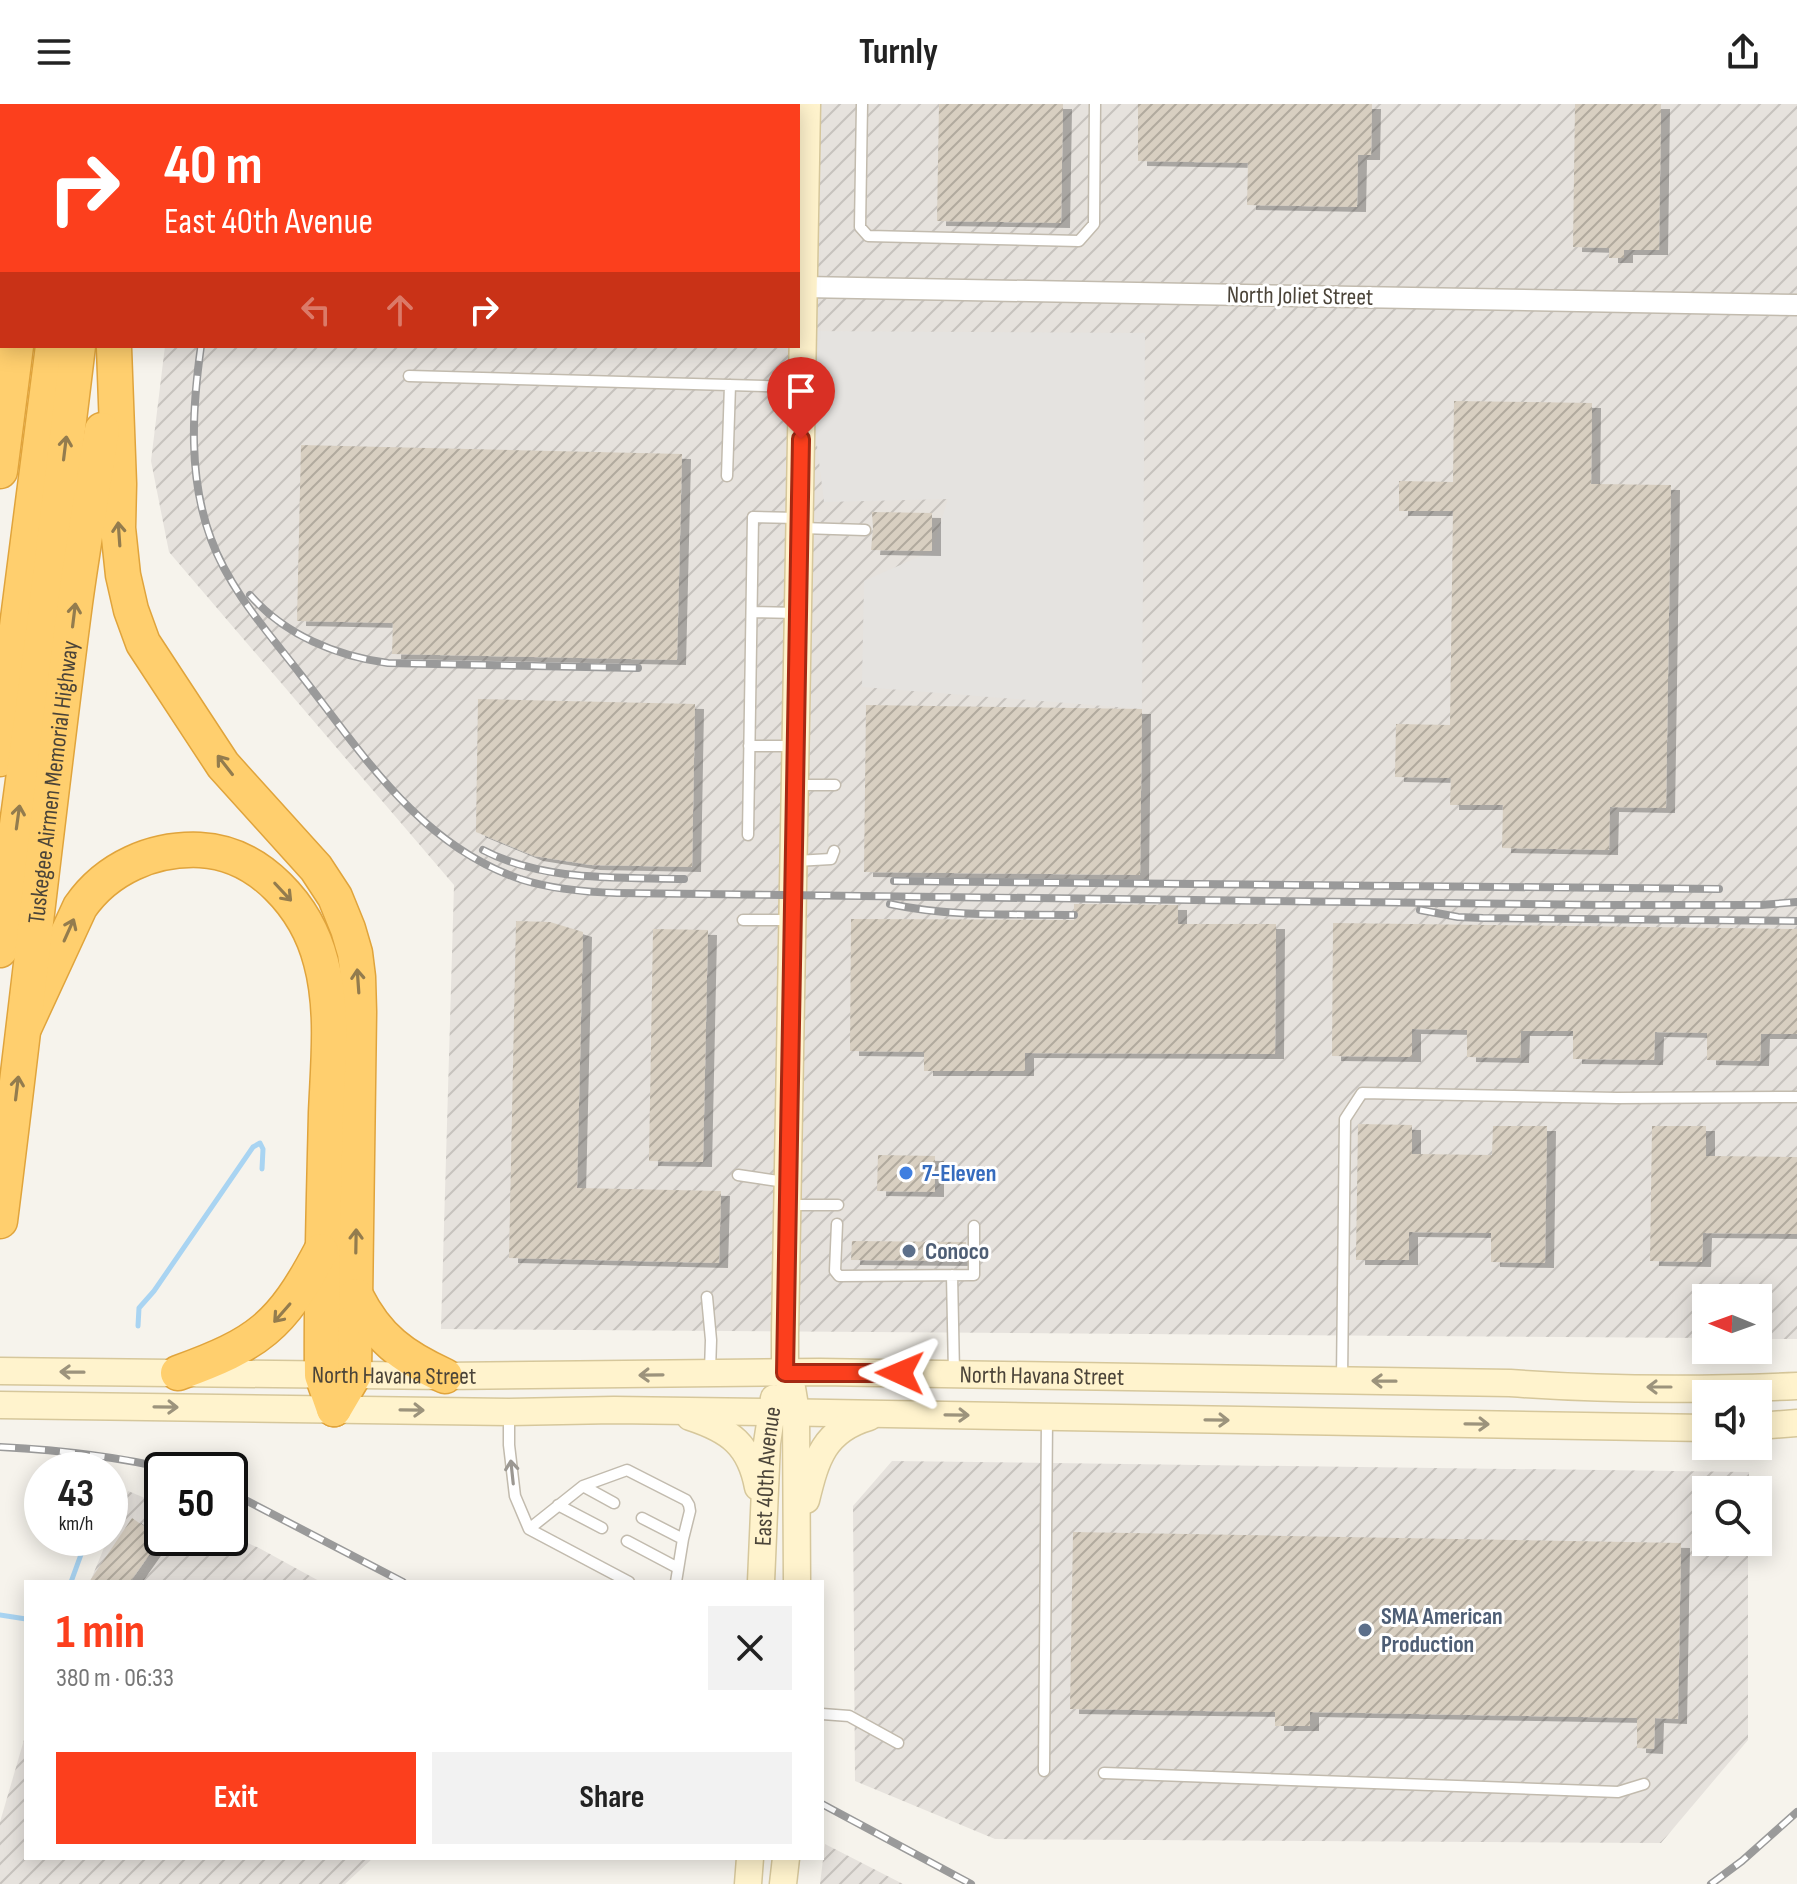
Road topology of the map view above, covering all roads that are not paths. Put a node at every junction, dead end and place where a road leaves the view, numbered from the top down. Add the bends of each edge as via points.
1 (807, 104) edge
2 (862, 104) edge
3 (1095, 104) edge
4 (804, 287) junction
5 (1797, 305) edge
6 (7, 348) edge
7 (16, 348) edge
8 (53, 348) edge
9 (78, 348) edge
10 (114, 348) edge
11 (114, 348) edge
12 (409, 376) dead end
13 (0, 382) edge
14 (730, 385) junction
15 (802, 387) junction
16 (0, 471) edge
17 (727, 476) dead end
18 (800, 523) junction
19 (865, 530) dead end
20 (752, 612) junction
21 (798, 613) junction
22 (749, 746) junction
23 (796, 746) junction
24 (0, 759) edge
25 (796, 785) junction
26 (835, 785) dead end
27 (748, 835) dead end
28 (834, 851) dead end
29 (794, 862) junction
30 (743, 920) dead end
31 (793, 920) junction
32 (0, 950) edge
33 (25, 1026) junction
34 (1797, 1097) edge
35 (738, 1175) dead end
36 (787, 1194) junction
37 (838, 1205) dead end
38 (0, 1221) edge
39 (837, 1224) dead end
40 (974, 1226) dead end
41 (323, 1247) junction
42 (952, 1275) junction
43 (356, 1296) junction
44 (707, 1297) dead end
45 (0, 1371) edge
46 (178, 1373) junction
47 (785, 1373) junction
48 (710, 1374) junction
49 (954, 1374) junction
50 (338, 1375) junction
51 (445, 1376) junction
52 (1342, 1381) junction
53 (1797, 1386) edge
54 (0, 1405) edge
55 (334, 1409) junction
56 (661, 1410) junction
57 (509, 1412) junction
58 (784, 1412) junction
59 (879, 1414) junction
60 (1047, 1417) junction
61 (1797, 1423) edge
62 (1772, 1425) edge
63 (1692, 1428) edge
64 (583, 1486) junction
65 (614, 1503) dead end
66 (558, 1505) junction
67 (642, 1518) dead end
68 (762, 1523) junction
69 (602, 1528) dead end
70 (529, 1529) junction
71 (683, 1539) junction
72 (797, 1539) junction
73 (627, 1541) dead end
74 (678, 1568) junction
75 (625, 1580) edge
76 (676, 1580) edge
77 (761, 1580) edge
78 (797, 1580) edge
79 (824, 1714) edge
80 (898, 1743) dead end
81 (1044, 1771) dead end
82 (1104, 1773) dead end
83 (1644, 1784) dead end
84 (750, 1860) edge
85 (786, 1860) edge
86 (748, 1884) edge
87 (783, 1884) edge

1 - 4 main road, East 40th Avenue
2 - 3 lane via 860,227 868,236 1079,241 1094,224
4 - 5 street, North Joliet Street
4 - 15 main road, East 40th Avenue
6 - 13 highway
7 - 16 highway
8 - 24 highway
32 -> 9 highway
33 -> 10 highway, Tuskegee Airmen Memorial Highway via 74,613
43 -> 11 highway via 355,953 335,897 223,765 143,643 131,610 118,528
12 - 14 lane
14 - 15 lane
14 - 17 lane
15 - 18 main road, East 40th Avenue
18 - 19 lane
18 - 20 lane via 753,517
18 - 21 main road, East 40th Avenue
20 - 21 lane
20 - 22 lane
21 - 23 main road, East 40th Avenue
22 - 23 lane
22 - 27 lane
23 - 25 main road, East 40th Avenue
25 - 26 lane
25 - 29 main road, East 40th Avenue
28 - 29 lane via 831,859
29 - 31 main road, East 40th Avenue
30 - 31 lane
31 - 36 main road, East 40th Avenue
38 -> 33 highway, Tuskegee Airmen Memorial Highway
33 -> 41 highway via 80,907 126,865 167,852 209,850 266,876 307,925 325,979
34 - 52 lane via 1362,1093 1345,1119
35 - 36 lane
36 - 37 lane
36 - 47 main road, East 40th Avenue
39 - 42 lane via 839,1276
40 - 42 lane via 975,1274
41 -> 46 highway via 298,1293 267,1329 232,1352
41 - 50 highway
42 - 49 lane
43 - 50 highway
43 - 51 highway via 395,1348
44 - 48 lane
46 -> 45 main road, North Havana Street
46 - 50 main road, North Havana Street
47 - 48 main road, North Havana Street
47 - 49 main road, North Havana Street
47 - 58 main road, East 40th Avenue via 776,1389
48 -> 51 main road, North Havana Street
49 - 52 main road, North Havana Street
50 - 51 main road, North Havana Street
50 - 55 highway
53 -> 52 main road, North Havana Street
54 -> 55 main road, North Havana Street
55 -> 57 main road, North Havana Street
56 - 57 main road, North Havana Street
56 - 58 main road, North Havana Street
56 - 68 main road via 711,1424 743,1448 755,1471
70 -> 57 lane via 515,1496
58 - 59 main road, North Havana Street
58 - 68 main road, East 40th Avenue
58 - 72 main road, East 40th Avenue
59 -> 60 main road, North Havana Street
59 - 72 main road via 838,1431 822,1450
60 -> 63 main road, North Havana Street
60 - 81 lane
61 - 62 main road
64 - 65 lane
64 - 66 lane
64 - 71 lane via 633,1472 686,1500 690,1511
66 - 69 lane
66 - 70 lane
67 - 71 lane
68 - 77 main road, East 40th Avenue
70 - 75 lane
71 - 74 lane
72 - 78 main road, East 40th Avenue
73 - 74 lane
74 - 76 lane
79 - 80 lane via 849,1716
82 - 83 lane via 1618,1792
84 - 86 main road
85 - 87 main road

